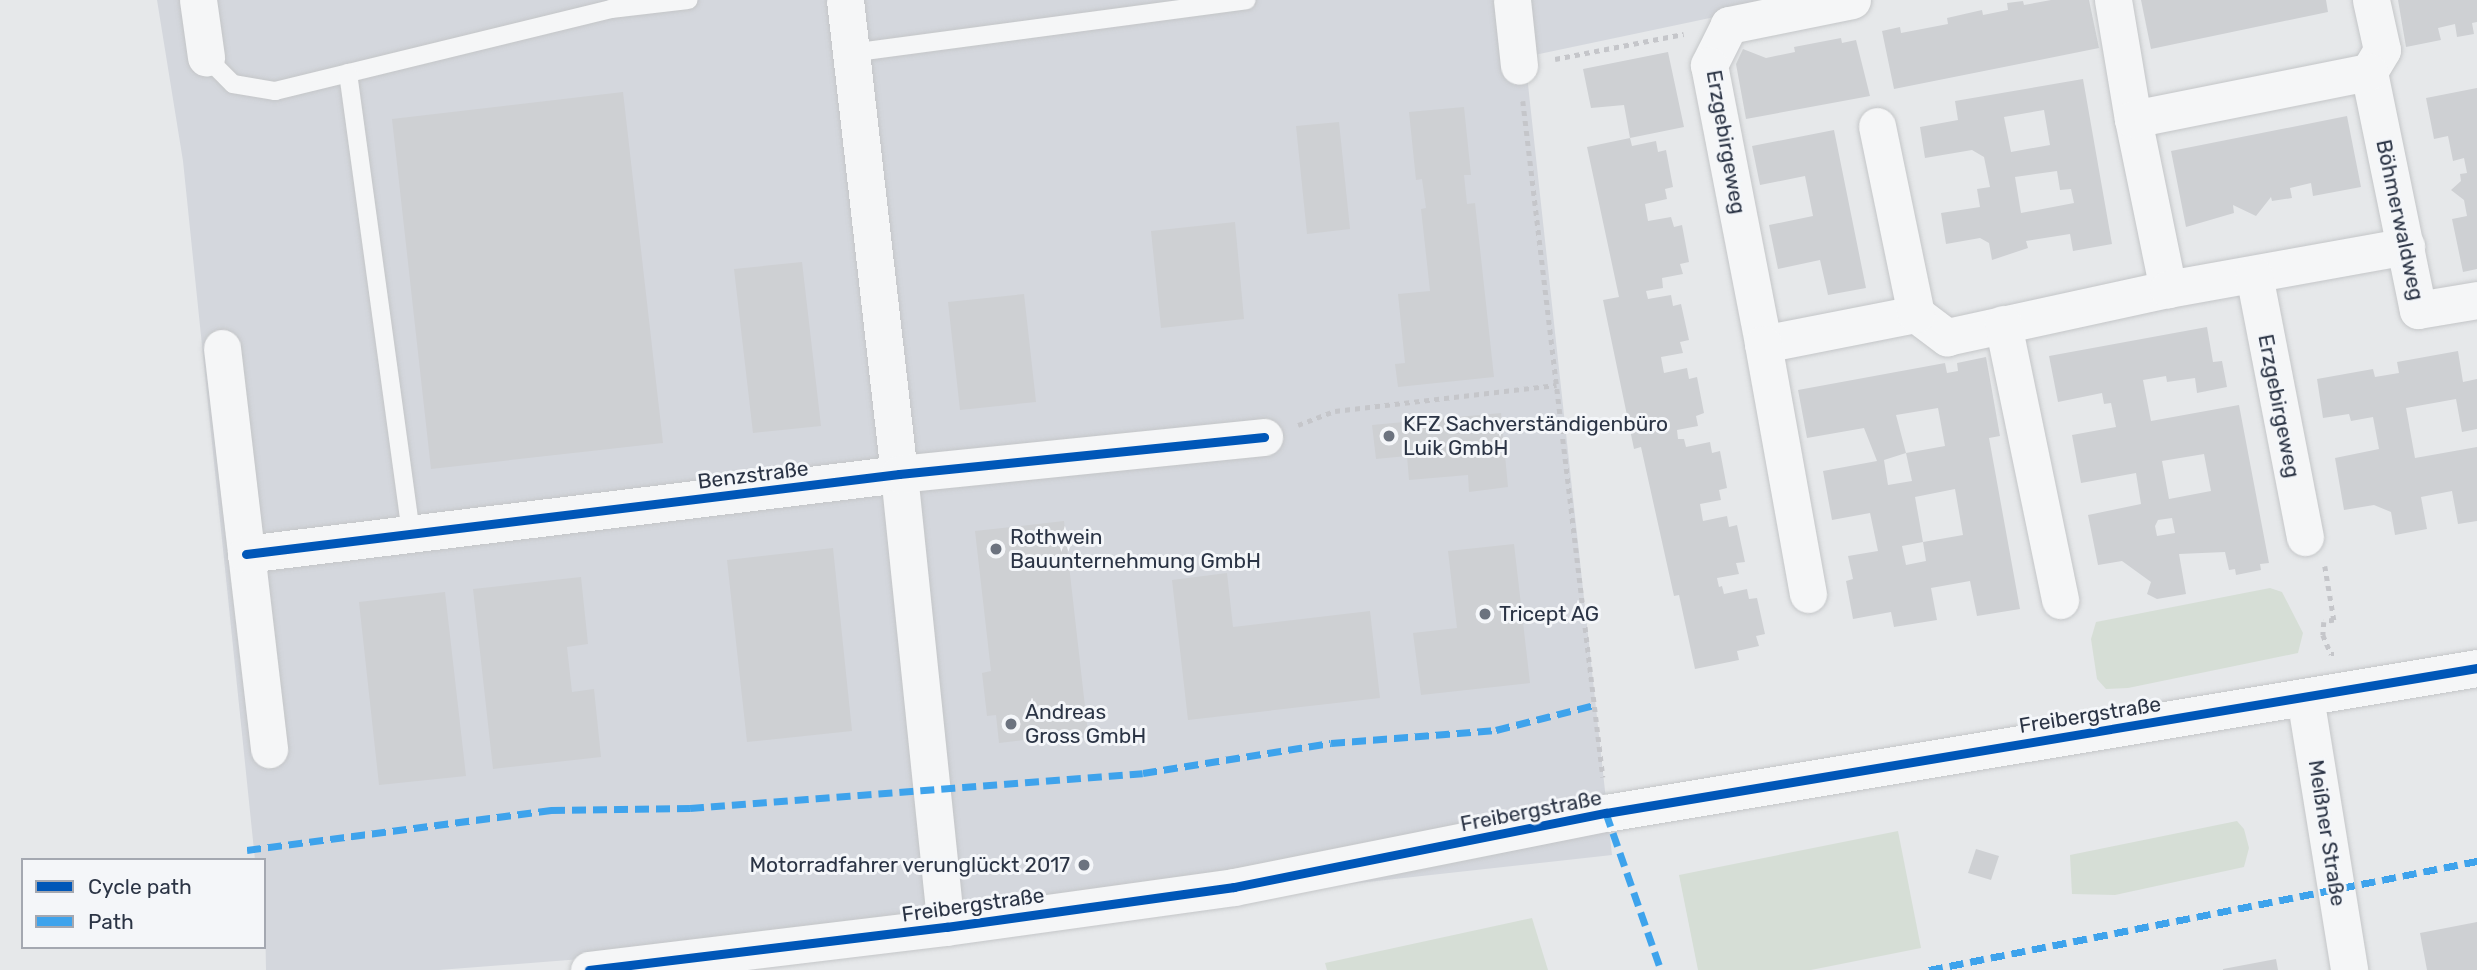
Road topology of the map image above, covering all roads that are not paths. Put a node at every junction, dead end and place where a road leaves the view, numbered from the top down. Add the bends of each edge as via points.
1 (198, 0) edge
2 (688, 0) edge
3 (845, 0) edge
4 (1245, 0) edge
5 (1511, 0) edge
6 (1852, 0) edge
7 (2113, 0) edge
8 (2371, 0) edge
9 (851, 53) junction
10 (206, 57) joint
11 (1519, 66) road end
12 (2369, 72) junction
13 (348, 73) junction
14 (2133, 120) junction
15 (1877, 126) dead end
16 (2406, 246) junction
17 (2254, 275) junction
18 (2168, 289) junction
19 (2477, 300) edge
20 (1916, 314) junction
21 (2003, 324) junction
22 (1763, 344) junction
23 (222, 348) dead end
24 (1264, 437) road end
25 (899, 474) junction
26 (411, 534) junction
27 (2314, 548) road end
28 (246, 554) junction
29 (1808, 594) dead end
30 (2060, 600) dead end
31 (2477, 668) edge
32 (2305, 697) junction
33 (269, 750) dead end
34 (946, 927) junction
35 (589, 970) edge
36 (2349, 970) edge

1 - 10 street
2 - 13 lane via 611,9
3 - 9 street
4 - 9 lane
5 - 11 street
6 - 22 street, Erzgebirgeweg via 1729,25 1709,65
7 - 14 street
8 - 12 street via 2382,50
9 - 25 street
10 - 13 lane via 233,84 275,91
12 - 14 street
12 - 16 street, Böhmerwaldweg
13 - 26 lane
14 - 18 street
15 - 20 street
16 - 17 street
16 - 19 street, Böhmerwaldweg via 2418,310
17 - 18 street
17 - 27 street, Erzgebirgeweg
18 - 21 street
20 - 21 street via 1947,337
20 - 22 street
21 - 30 street
22 - 29 street, Erzgebirgeweg
23 - 28 street
24 - 25 street, Benzstraße
25 - 26 street, Benzstraße
25 - 34 street
26 - 28 street, Benzstraße
28 - 33 street
31 - 32 street, Freibergstraße
32 - 34 street, Freibergstraße via 1606,813 1234,887
32 - 36 street, Meißner Straße
34 - 35 street, Freibergstraße

